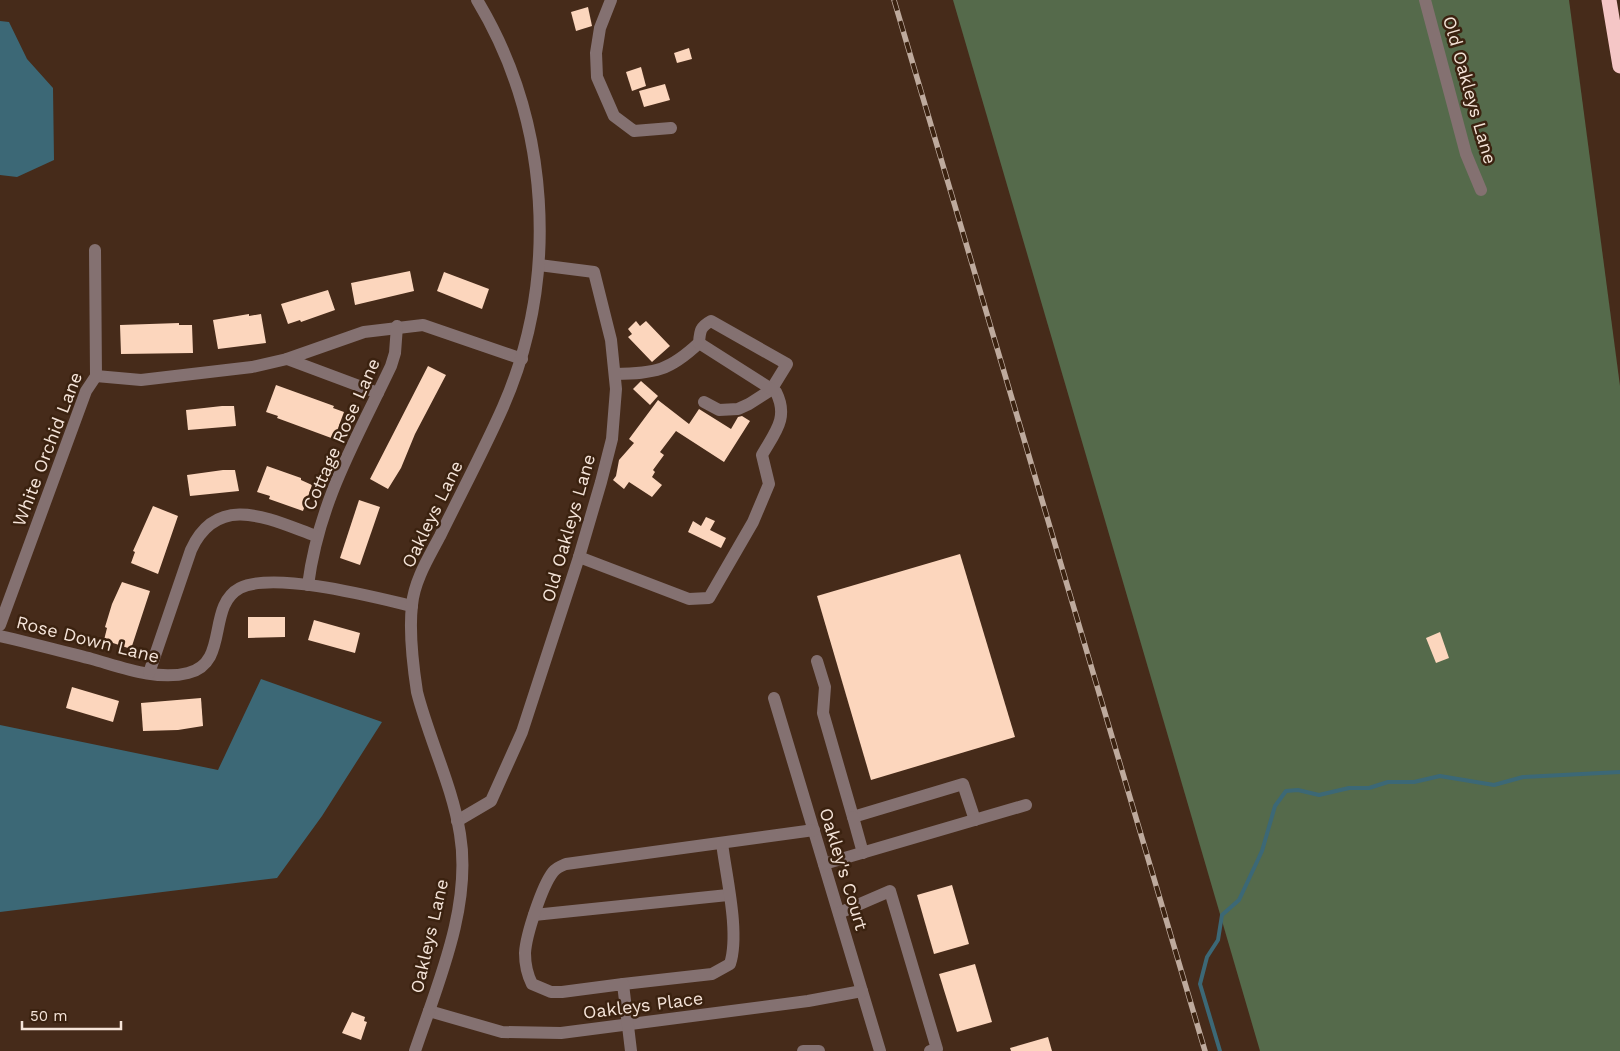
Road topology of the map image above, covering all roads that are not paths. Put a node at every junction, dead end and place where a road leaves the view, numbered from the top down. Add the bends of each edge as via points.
1 (477, 0) edge
2 (611, 0) edge
3 (1426, 0) edge
4 (1608, 0) edge
5 (1620, 66) edge
6 (671, 128) dead end
7 (1481, 190) dead end
8 (95, 250) dead end
9 (539, 266) junction
10 (397, 326) junction
11 (699, 343) junction
12 (287, 359) junction
13 (522, 359) junction
14 (616, 374) junction
15 (96, 376) junction
16 (771, 390) junction
17 (378, 393) junction
18 (704, 402) dead end
19 (316, 536) junction
20 (580, 558) junction
21 (308, 585) junction
22 (412, 606) junction
23 (0, 625) edge
24 (0, 636) edge
25 (816, 661) dead end
26 (149, 673) junction
27 (774, 698) dead end
28 (1026, 804) dead end
29 (853, 817) junction
30 (974, 820) junction
31 (458, 821) junction
32 (814, 830) junction
33 (722, 843) junction
34 (863, 853) junction
35 (824, 864) junction
36 (728, 895) junction
37 (839, 912) junction
38 (534, 915) junction
39 (623, 984) junction
40 (862, 992) junction
41 (429, 1012) junction
42 (626, 1024) junction
43 (415, 1051) edge
44 (630, 1051) edge
45 (803, 1051) edge
46 (819, 1051) edge
47 (880, 1051) edge
48 (930, 1051) edge

1 - 9 street, Oakleys Lane via 504,52 529,126 540,210
2 - 6 street via 600,28 596,53 597,77 614,116 634,131
3 - 7 street, Old Oakleys Lane via 1466,154
4 - 5 highway
8 - 15 street, White Orchid Lane
9 - 13 street, Oakleys Lane
9 - 14 street, Old Oakleys Lane via 594,272
10 - 12 street via 364,332
10 - 13 street via 432,327
10 - 17 street, Cottage Rose Lane via 395,353
11 - 14 street via 669,367 650,373
11 - 16 street
11 - 16 street via 703,325 716,322 787,364
12 - 15 street via 252,368 141,380
12 - 17 street
13 - 22 street, Oakleys Lane via 504,406 422,571
14 - 20 street, Old Oakleys Lane via 612,439
15 - 23 street, White Orchid Lane via 86,391
16 - 18 street via 738,409 719,410
16 - 20 street via 776,392 782,405 781,422 762,455 769,484 753,522 709,598 689,599
17 - 19 street, Cottage Rose Lane via 338,474
19 - 21 street, Cottage Rose Lane
19 - 26 street via 250,514 230,515 208,526 191,550
20 - 31 street, Old Oakleys Lane via 522,732 491,801
21 - 22 street, Rose Down Lane
21 - 26 street, Rose Down Lane via 257,584 240,588 223,606 214,647 205,664 189,673
22 - 31 street, Oakleys Lane via 417,692
24 - 26 street, Rose Down Lane
25 - 29 street via 825,687 823,713
27 - 32 street, Oakley's Court
28 - 30 street
29 - 30 street via 963,784
29 - 34 street
30 - 34 street
31 - 41 street, Oakleys Lane via 462,862 458,903
32 - 33 street
32 - 35 street, Oakley's Court
33 - 36 street
33 - 38 street via 558,867
34 - 35 street
35 - 37 street, Oakley's Court
36 - 38 street
36 - 39 street via 733,933 730,964 712,974
37 - 40 street, Oakley's Court
37 - 48 street via 890,891 937,1049
38 - 39 street via 525,952 527,974 532,984 556,992
39 - 42 street
40 - 42 street, Oakleys Place
40 - 47 street, Oakley's Court
41 - 42 street, Oakleys Place via 502,1032 561,1033
41 - 43 street, Oakleys Lane
42 - 44 street
45 - 46 street

